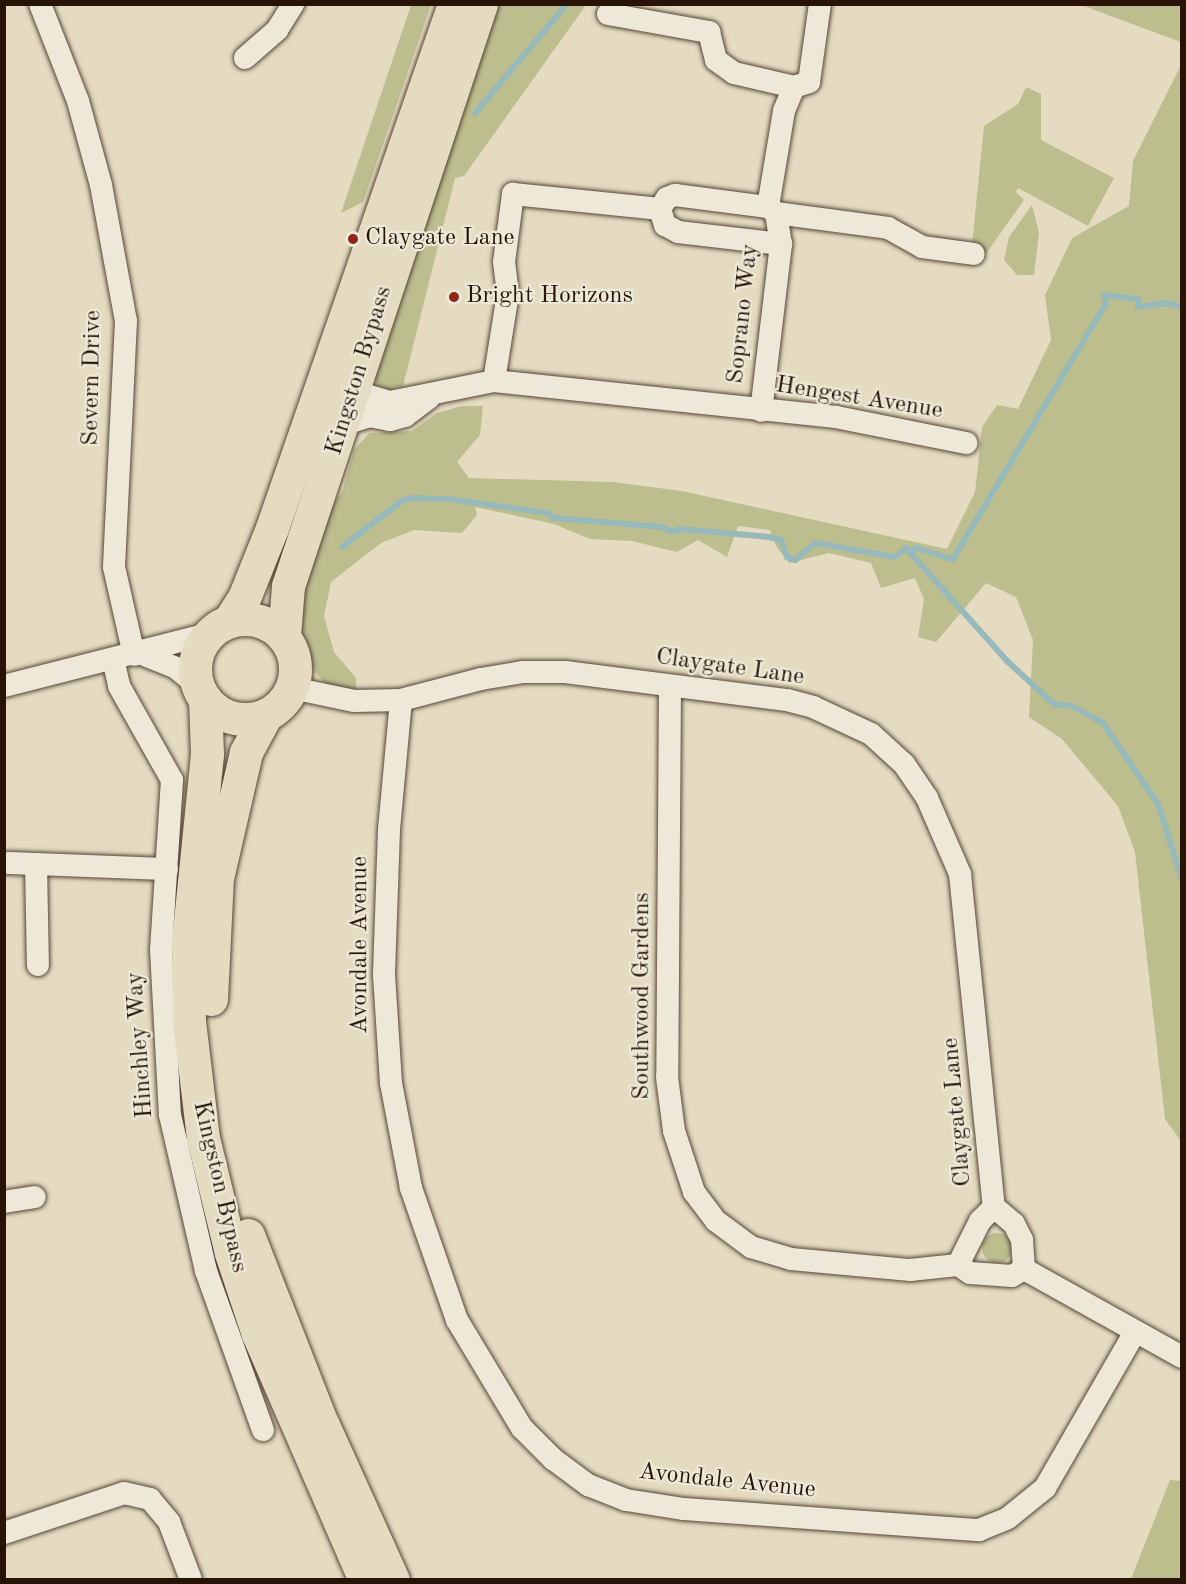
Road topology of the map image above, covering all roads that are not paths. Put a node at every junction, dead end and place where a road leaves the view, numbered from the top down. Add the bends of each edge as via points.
1 (40, 4) edge
2 (293, 4) edge
3 (454, 4) edge
4 (481, 4) edge
5 (820, 4) edge
6 (644, 12) edge
7 (608, 14) dead end
8 (245, 58) dead end
9 (794, 87) junction
10 (660, 209) junction
11 (772, 210) junction
12 (781, 244) junction
13 (974, 254) dead end
14 (494, 381) junction
15 (439, 389) junction
16 (355, 390) junction
17 (761, 411) junction
18 (345, 424) junction
19 (966, 443) dead end
20 (283, 498) junction
21 (219, 627) junction
22 (284, 636) junction
23 (130, 656) junction
24 (4, 686) edge
25 (670, 686) junction
26 (292, 688) junction
27 (201, 692) junction
28 (401, 700) junction
29 (266, 715) junction
30 (8, 863) dead end
31 (36, 864) junction
32 (167, 869) junction
33 (38, 965) dead end
34 (35, 1197) dead end
35 (4, 1202) edge
36 (994, 1207) junction
37 (958, 1265) junction
38 (1024, 1269) junction
39 (1135, 1332) junction
40 (1182, 1357) edge
41 (263, 1430) dead end
42 (4, 1533) edge
43 (191, 1580) edge
44 (365, 1580) edge
45 (393, 1580) edge

1 - 23 street, Severn Drive via 78,102 101,185 126,321 114,567
2 - 8 street via 277,30
3 - 20 highway, Kingston Bypass
4 - 16 highway, Kingston Bypass
5 - 9 street via 809,82
6 - 7 street
6 - 9 street via 709,32 717,60 734,73
9 - 11 street, Soprano Way via 784,111
10 - 11 street via 667,198 675,195
10 - 12 street via 665,225 678,232
10 - 14 street via 513,194 504,262 508,294
11 - 12 street, Soprano Way
11 - 13 street via 888,228 922,247
12 - 17 street, Soprano Way
14 - 15 street, Hengest Avenue
14 - 17 street, Hengest Avenue
15 - 16 street, Hengest Avenue via 390,402
15 - 18 street via 405,416 390,420 369,416
16 - 18 highway, Kingston Bypass
16 - 20 street via 332,390 307,459
17 - 19 street, Hengest Avenue via 836,417
18 - 22 highway, Kingston Bypass via 288,586
20 - 21 highway, Kingston Bypass via 244,598
21 - 22 highway via 252,619 268,623
21 - 23 street
21 - 27 highway via 196,656
22 - 26 highway via 294,654
23 - 24 street
23 - 27 street via 176,668
23 - 32 street, Hinchley Way via 119,686 172,780
25 - 28 street, Claygate Lane via 565,672 524,672
25 - 36 street, Claygate Lane via 787,700 813,707 871,734 904,764 927,798 960,874
25 - 37 street, Southwood Gardens via 667,1077 674,1131 694,1192 716,1221 752,1247 791,1259 910,1270
26 - 28 street, Claygate Lane via 354,701
26 - 29 highway via 278,708
27 - 29 highway via 229,717 244,720
27 - 44 highway, Kingston Bypass via 207,754 188,941 189,1021 203,1138 231,1253 258,1334
28 - 39 street, Avondale Avenue via 389,830 384,975 392,1083 411,1188 457,1320 522,1428 553,1459 588,1485 626,1500 684,1509 979,1530 1008,1518 1045,1488
29 - 45 highway, Kingston Bypass via 246,752 217,878 210,980 214,1064 226,1145 244,1222 277,1312
30 - 31 street
31 - 32 street
31 - 33 street
32 - 41 street, Hinchley Way via 161,950 170,1115 206,1271
34 - 35 street
36 - 37 street, Claygate Lane via 974,1231
36 - 38 street, Claygate Lane via 1014,1224 1022,1240
37 - 38 street via 970,1273 1002,1277
38 - 39 street
39 - 40 street
42 - 43 street via 124,1493 150,1499 169,1522

